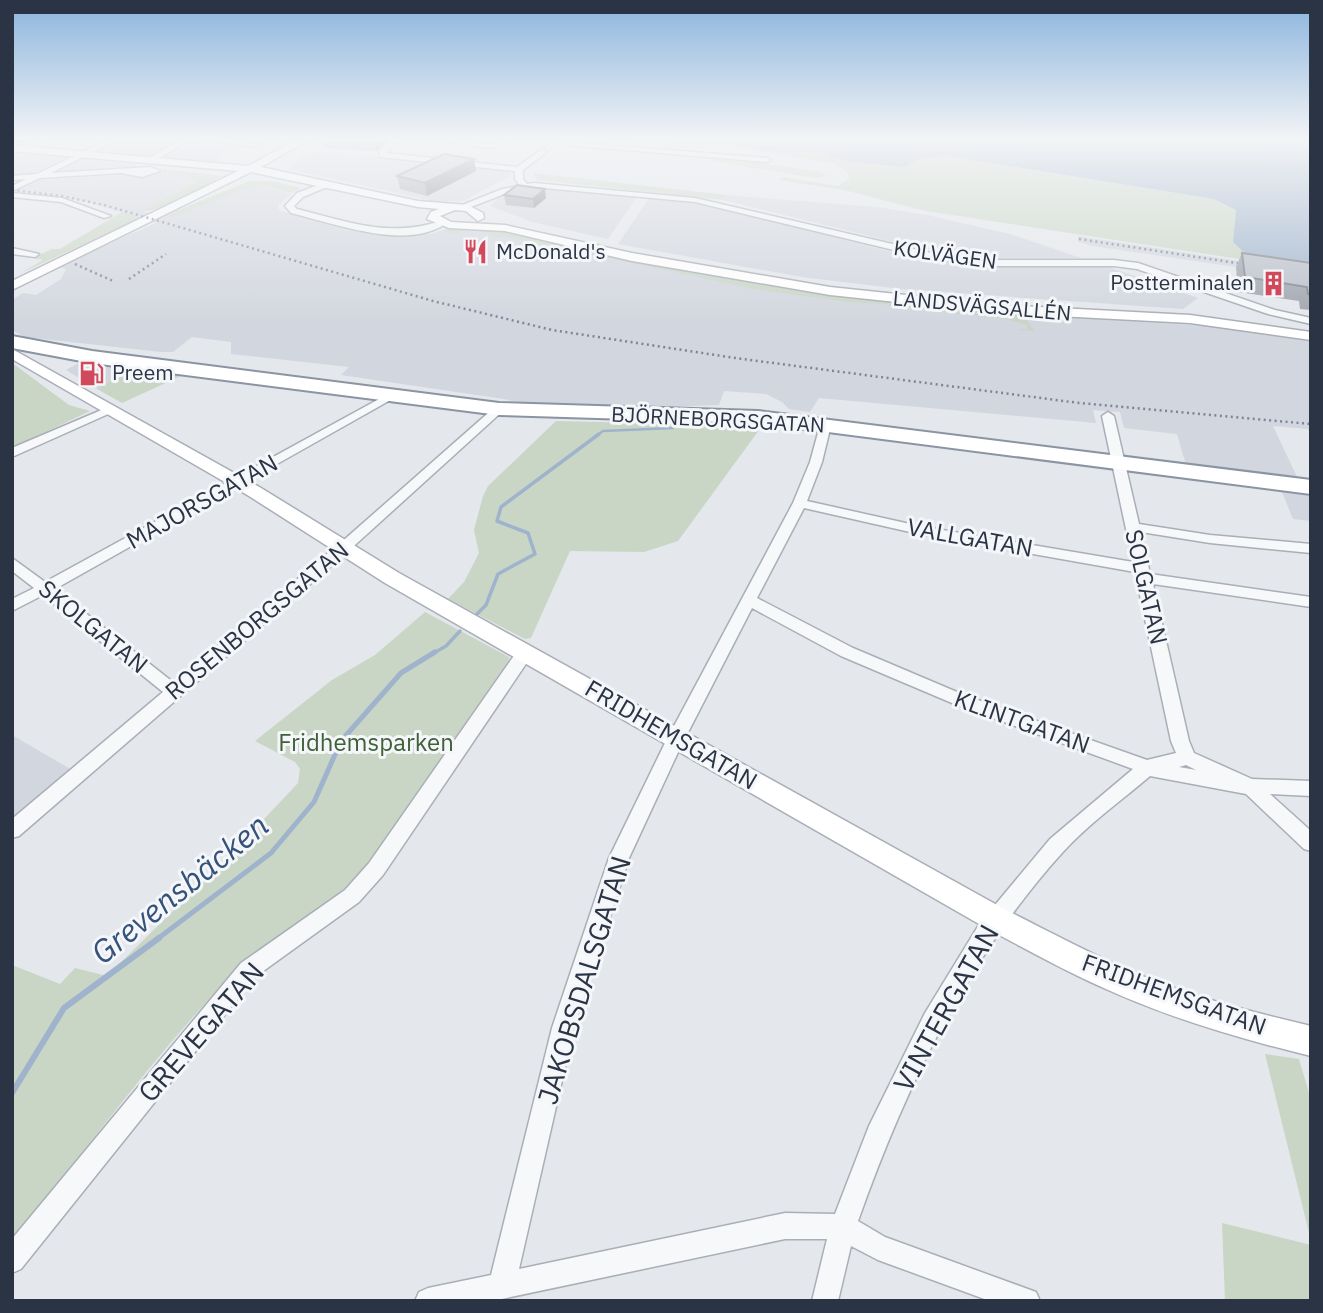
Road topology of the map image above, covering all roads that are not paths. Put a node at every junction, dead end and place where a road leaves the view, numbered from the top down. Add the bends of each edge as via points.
1 (66, 201) edge
2 (194, 201) edge
3 (291, 201) edge
4 (377, 201) edge
5 (404, 201) edge
6 (477, 201) edge
7 (490, 201) edge
8 (700, 201) edge
9 (457, 208) junction
10 (478, 215) junction
11 (107, 216) dead end
12 (442, 221) junction
13 (12, 251) edge
14 (35, 254) dead end
15 (655, 261) junction
16 (12, 287) edge
17 (1311, 321) edge
18 (1311, 336) edge
19 (12, 342) edge
20 (31, 353) edge
21 (57, 377) junction
22 (390, 396) junction
23 (111, 409) junction
24 (499, 409) junction
25 (1108, 416) dead end
26 (825, 425) junction
27 (12, 453) edge
28 (1118, 463) junction
29 (239, 483) junction
30 (1311, 487) edge
31 (800, 503) junction
32 (1133, 527) junction
33 (342, 548) junction
34 (1311, 548) edge
35 (12, 563) edge
36 (1142, 573) junction
37 (44, 589) junction
38 (750, 601) junction
39 (1311, 601) edge
40 (12, 606) edge
41 (526, 651) junction
42 (173, 691) junction
43 (676, 739) junction
44 (1187, 758) junction
45 (1148, 767) junction
46 (1251, 788) junction
47 (1311, 789) edge
48 (12, 830) edge
49 (1311, 844) edge
50 (996, 919) junction
51 (1311, 1041) edge
52 (844, 1227) junction
53 (12, 1260) edge
54 (502, 1284) junction
55 (428, 1301) edge
56 (825, 1301) edge
57 (1027, 1301) edge

1 - 11 street
2 - 16 main road via 75,252
3 - 12 street via 290,208 370,229 421,231
4 - 12 main road, LANDSVÄGSALLÉN
5 - 9 main road, LANDSVÄGSALLÉN
6 - 9 street, KOLVÄGEN
7 - 10 street, KOLVÄGEN
8 - 17 street, KOLVÄGEN via 940,257 1123,264
9 - 10 main road, LANDSVÄGSALLÉN
9 - 12 main road
10 - 12 main road, LANDSVÄGSALLÉN via 466,224
10 - 15 main road, LANDSVÄGSALLÉN
12 - 15 main road, LANDSVÄGSALLÉN via 505,228
13 - 14 street
15 - 18 main road, LANDSVÄGSALLÉN via 881,297 1038,312 1190,319
19 - 20 highway, FRIDHEMSGATAN
20 - 21 main road, FRIDHEMSGATAN
20 - 21 main road
20 - 22 highway, BJÖRNEBORGSGATAN
21 - 23 main road, FRIDHEMSGATAN
22 - 24 highway, BJÖRNEBORGSGATAN
22 - 29 street, MAJORSGATAN
23 - 27 street
23 - 29 main road, FRIDHEMSGATAN
24 - 26 highway, BJÖRNEBORGSGATAN via 703,414
24 - 33 street, ROSENBORGSGATAN
25 - 28 street, SOLGATAN
26 - 28 highway, BJÖRNEBORGSGATAN
26 - 31 street, JAKOBSDALSGATAN
28 - 30 highway, BJÖRNEBORGSGATAN
28 - 32 street, SOLGATAN
29 - 33 main road, FRIDHEMSGATAN
29 - 37 street, MAJORSGATAN
31 - 36 street, VALLGATAN
31 - 38 street, JAKOBSDALSGATAN
32 - 34 street
32 - 36 street, SOLGATAN
33 - 41 main road, FRIDHEMSGATAN
33 - 42 street, ROSENBORGSGATAN
35 - 37 street, SKOLGATAN
36 - 39 street, VALLGATAN
36 - 44 street, SOLGATAN
37 - 40 street, MAJORSGATAN
37 - 42 street, SKOLGATAN
38 - 43 street, JAKOBSDALSGATAN
38 - 45 street, KLINTGATAN via 847,652 958,699
41 - 43 main road, FRIDHEMSGATAN
41 - 53 street, GREVEGATAN via 376,869 330,914 248,970
42 - 48 street, ROSENBORGSGATAN
43 - 50 main road, FRIDHEMSGATAN
43 - 54 street, JAKOBSDALSGATAN via 619,858 572,997
44 - 45 street
44 - 46 street
45 - 46 street, KLINTGATAN
45 - 50 street, VINTERGATAN via 1057,845
46 - 47 street, KLINTGATAN
46 - 49 street
50 - 51 main road, FRIDHEMSGATAN via 1093,969 1251,1027
50 - 52 street, VINTERGATAN via 933,1021 886,1115
52 - 54 street via 785,1226
52 - 56 street, VINTERGATAN
52 - 57 street via 878,1247
54 - 55 street

